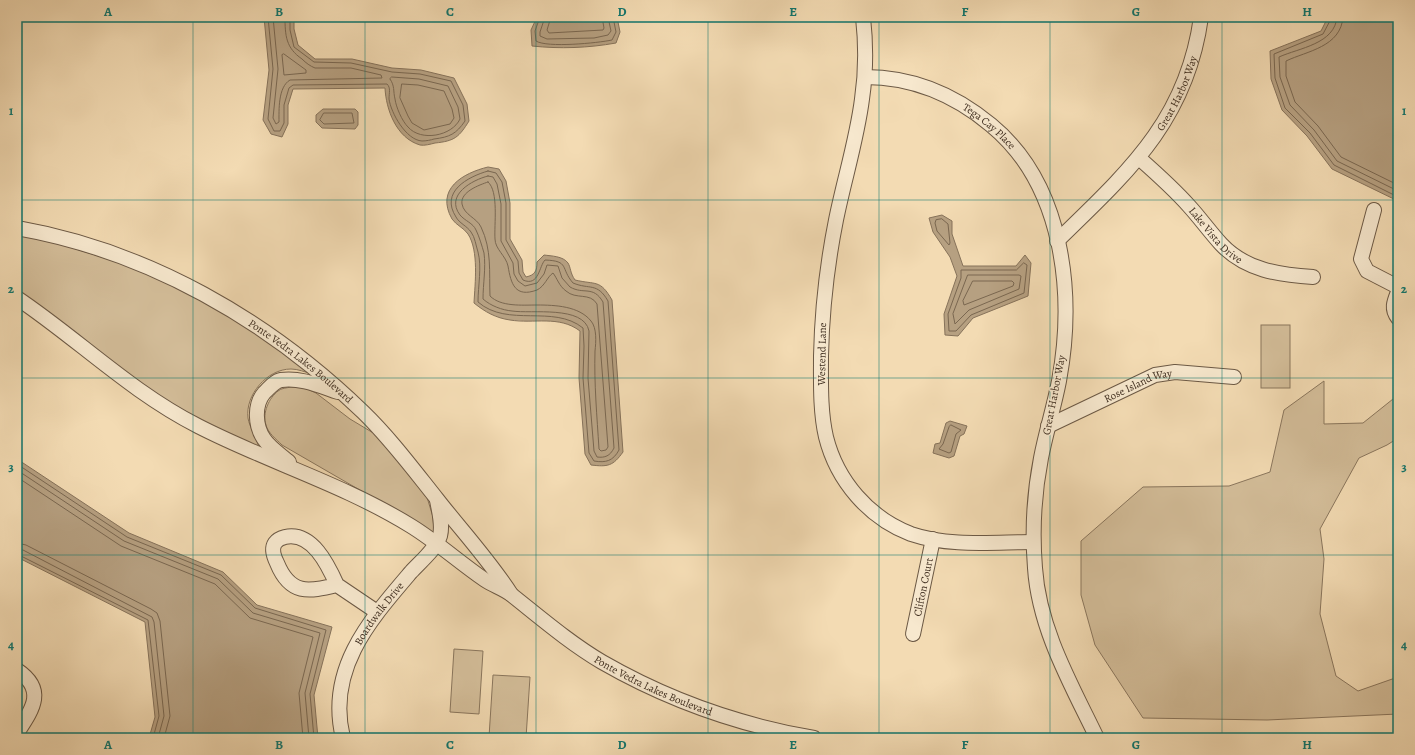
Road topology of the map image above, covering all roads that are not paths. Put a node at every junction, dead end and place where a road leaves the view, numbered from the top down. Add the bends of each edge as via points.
1 (863, 17) edge
2 (1201, 17) edge
3 (865, 77) junction
4 (1139, 158) junction
5 (1374, 210) dead end
6 (17, 228) edge
7 (1057, 241) junction
8 (1313, 277) dead end
9 (1398, 287) edge
10 (1398, 292) edge
11 (17, 298) edge
12 (1398, 318) edge
13 (1234, 377) dead end
14 (344, 394) junction
15 (1048, 426) junction
16 (298, 470) junction
17 (437, 500) junction
18 (933, 539) junction
19 (1034, 542) junction
20 (436, 543) junction
21 (337, 585) junction
22 (512, 594) junction
23 (377, 612) junction
24 (913, 634) dead end
25 (17, 670) edge
26 (17, 733) edge
27 (782, 735) edge
28 (343, 738) edge
29 (814, 738) edge
30 (1096, 738) edge

1 - 3 street, Westend Lane
2 - 4 street, Great Harbor Way via 1197,44 1177,100 1158,133
3 - 7 street, Tega Cay Place via 907,81 934,90 968,107 998,130 1016,149 1030,170 1049,211
3 - 18 street, Westend Lane via 825,282 821,378 824,426 834,462 858,498 894,527
4 - 7 street, Great Harbor Way
4 - 8 street, Lake Vista Drive via 1189,206 1222,245 1238,258 1269,272
5 - 9 street via 1361,258 1367,271
6 - 14 street, Ponte Vedra Lakes Boulevard via 93,248 192,288 223,304 274,337 312,365
7 - 15 street, Great Harbor Way via 1063,268 1064,342 1059,381
10 - 12 street via 1393,307
11 - 16 street, Ponte Vedra Lakes Boulevard via 133,387 168,409 230,441
13 - 15 street, Rose Island Way via 1175,372 1155,375
14 - 16 street via 295,379 280,380 261,397 257,409 258,425 264,438
14 - 17 street, Ponte Vedra Lakes Boulevard via 391,442
15 - 19 street, Great Harbor Way via 1035,498
16 - 20 street, Ponte Vedra Lakes Boulevard via 387,512
17 - 20 street, Boardwalk Drive via 441,528
17 - 22 street, Ponte Vedra Lakes Boulevard via 496,570
18 - 19 street, Westend Lane via 969,543
18 - 24 street, Clifton Court
19 - 30 street, Great Harbor Way via 1035,570 1042,608 1053,644
20 - 22 street, Ponte Vedra Lakes Boulevard via 486,581
20 - 23 street, Boardwalk Drive
21 - 21 street via 306,591 292,585 274,558 275,542 291,536 310,544 327,563
21 - 23 street
22 - 27 street, Ponte Vedra Lakes Boulevard via 572,642 642,684 685,703
23 - 28 street, Boardwalk Drive via 348,660 342,682 339,703
25 - 26 street via 30,682 35,700 31,712
27 - 29 street, Ponte Vedra Lakes Boulevard

